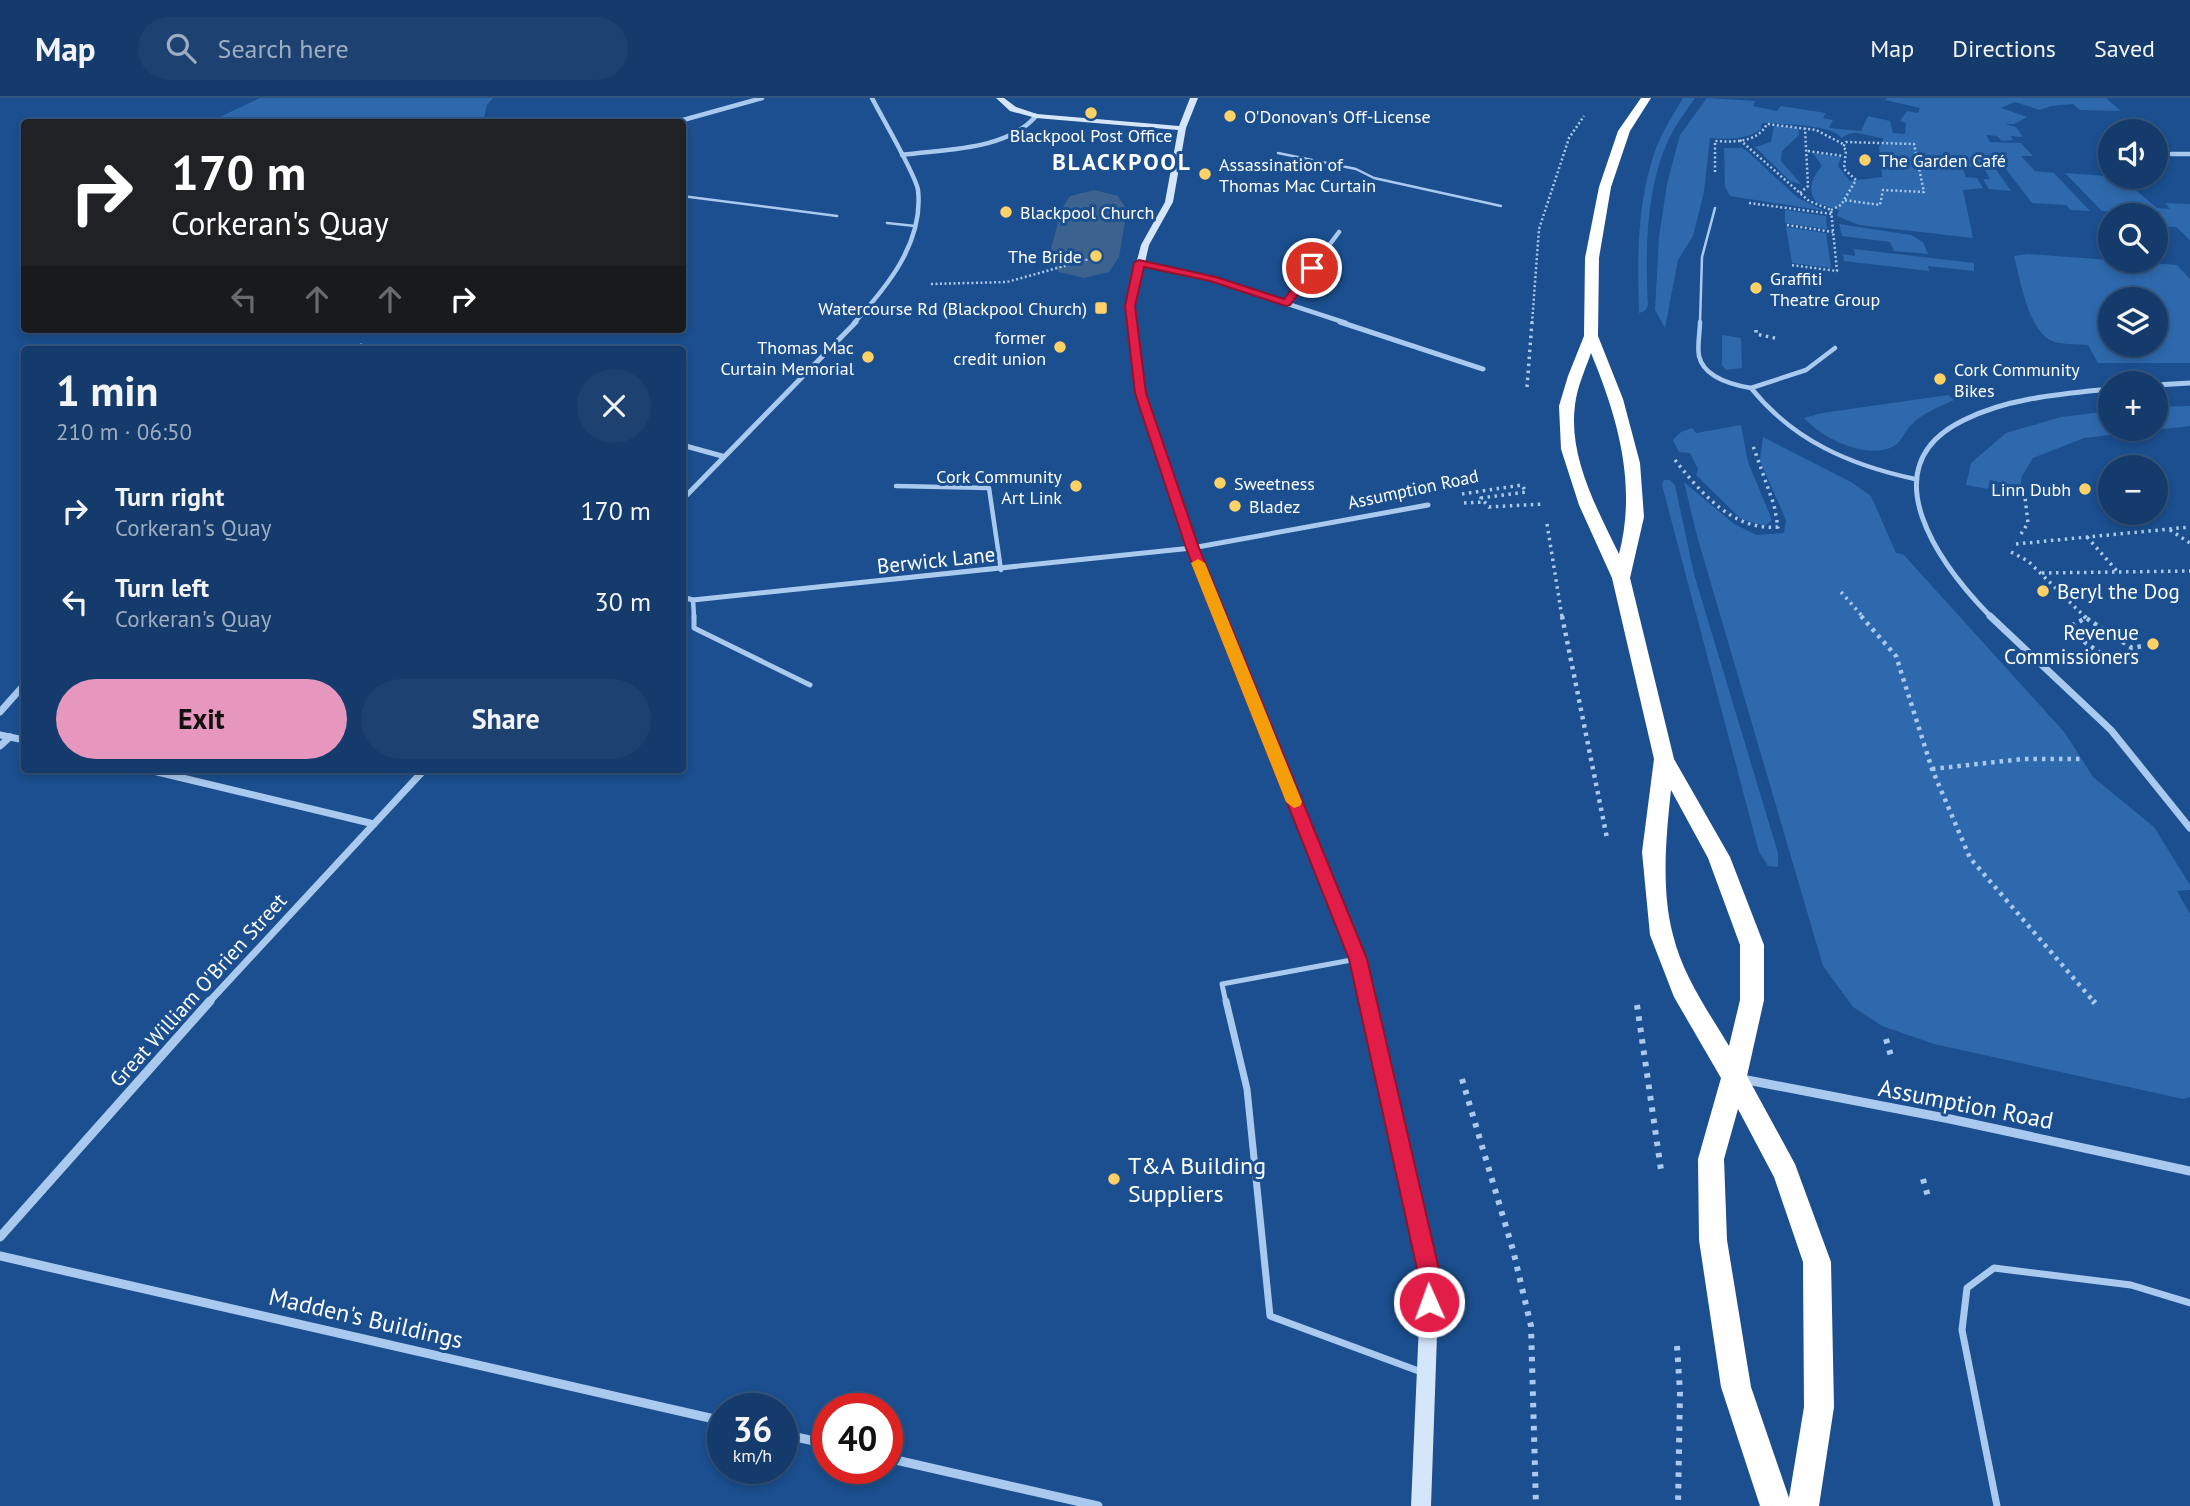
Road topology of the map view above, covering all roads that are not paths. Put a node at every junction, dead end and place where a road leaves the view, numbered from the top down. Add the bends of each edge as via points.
1 (762, 98) edge
2 (872, 98) edge
3 (1000, 98) edge
4 (1194, 98) edge
5 (1646, 98) edge
6 (1036, 116) junction
7 (686, 119) edge
8 (1182, 128) junction
9 (1278, 153) dead end
10 (2171, 153) dead end
11 (2190, 154) edge
12 (902, 155) junction
13 (686, 197) edge
14 (1501, 206) dead end
15 (1715, 208) road end
16 (837, 216) dead end
17 (887, 223) dead end
18 (915, 226) junction
19 (1339, 232) dead end
20 (1139, 263) junction
21 (1286, 303) junction
22 (1591, 336) junction
23 (1835, 348) dead end
24 (1483, 369) dead end
25 (2190, 383) edge
26 (2168, 384) edge
27 (1751, 388) junction
28 (2098, 391) edge
29 (1780, 421) joint
30 (686, 446) edge
31 (722, 456) junction
32 (1915, 479) junction
33 (896, 486) dead end
34 (686, 496) edge
35 (1428, 505) road end
36 (1192, 548) junction
37 (1001, 570) junction
38 (1621, 578) junction
39 (686, 598) edge
40 (693, 600) junction
41 (810, 685) dead end
42 (21, 688) edge
43 (0, 712) edge
44 (0, 735) edge
45 (10, 737) junction
46 (21, 739) edge
47 (0, 746) edge
48 (1664, 759) junction
49 (162, 773) edge
50 (422, 773) edge
51 (374, 824) junction
52 (2190, 828) edge
53 (1358, 959) junction
54 (1734, 1077) junction
55 (2190, 1171) edge
56 (0, 1237) edge
57 (0, 1256) edge
58 (2190, 1303) edge
59 (1426, 1375) junction
60 (707, 1416) edge
61 (903, 1462) edge
62 (1098, 1506) edge
63 (1421, 1506) edge
64 (1776, 1506) edge
65 (1803, 1506) edge
66 (1997, 1506) edge

1 - 7 street
2 - 12 street
3 - 6 street via 1013,109
4 - 8 street
5 - 22 highway via 1624,131 1605,187 1592,258
6 - 8 street
6 - 12 street via 1025,130 1008,137
8 - 20 street via 1169,202
9 - 14 lane
10 - 11 street
12 - 18 street via 918,188
13 - 16 lane
15 - 27 lane via 1702,257 1699,357 1716,379
17 - 18 lane
18 - 31 street via 905,257 888,286
19 - 21 street
20 - 21 street via 1212,279
20 - 36 street via 1130,306 1140,393
21 - 24 street
22 - 38 highway via 1620,409 1631,454 1636,510
22 - 38 highway via 1567,406 1569,449 1587,505
23 - 27 lane via 1797,376
25 - 26 street
27 - 29 lane
28 - 32 street via 2029,400 1980,414 1947,430 1927,452
29 - 32 lane via 1864,467
30 - 31 street
31 - 34 street
32 - 52 street via 1919,516 1962,587 2101,719
33 - 37 lane via 989,488
35 - 36 street, Assumption Road
36 - 37 street, Berwick Lane
36 - 53 street
37 - 40 street, Berwick Lane
38 - 48 highway
39 - 40 street, Berwick Lane
40 - 41 lane via 694,628
42 - 43 street
44 - 45 street
45 - 46 street
45 - 47 street
48 - 54 highway via 1653,852 1661,935 1682,990
48 - 54 highway via 1719,857 1752,945 1752,1000
49 - 51 street
50 - 51 street, Great William O'Brien Street
51 - 56 street, Great William O'Brien Street
53 - 59 street via 1430,1278
53 - 59 lane via 1222,984 1247,1089 1270,1316
54 - 55 street, Assumption Road
54 - 64 highway via 1711,1159 1713,1240 1737,1387
54 - 65 highway via 1786,1173 1816,1262 1819,1407
57 - 60 street, Madden's Buildings
58 - 66 lane via 2132,1285 1994,1268 1967,1288 1962,1330
59 - 63 street
61 - 62 street

